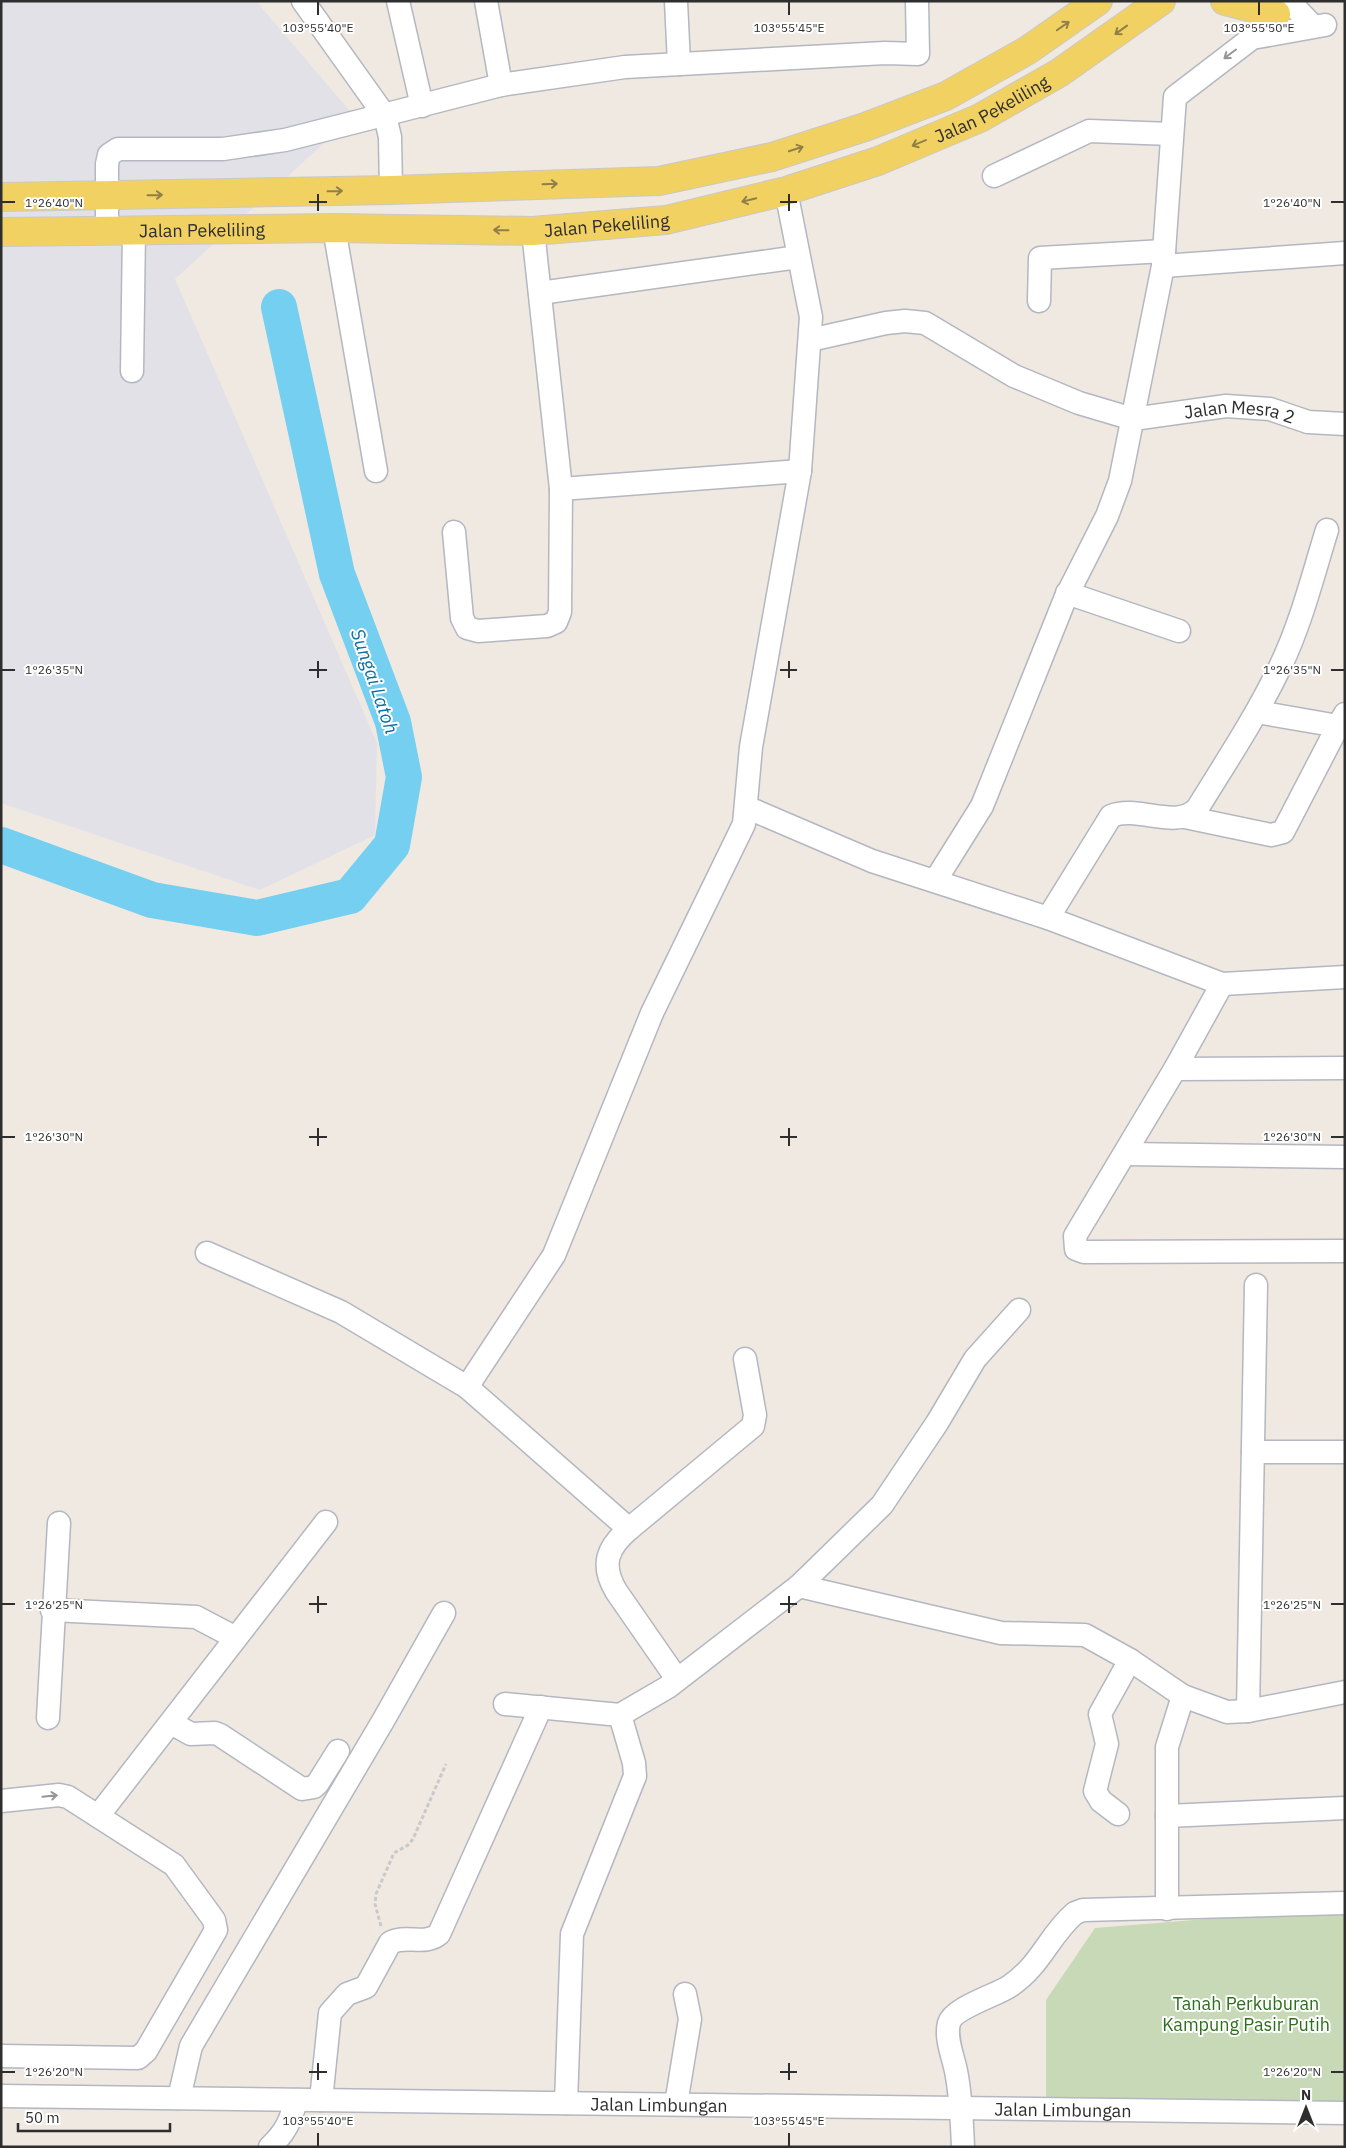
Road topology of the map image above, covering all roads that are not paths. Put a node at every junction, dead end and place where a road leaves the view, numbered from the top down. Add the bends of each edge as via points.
1 (303, 1) edge
2 (398, 1) edge
3 (486, 1) edge
4 (676, 1) edge
5 (917, 1) edge
6 (1098, 1) edge
7 (1162, 1) edge
8 (1225, 1) edge
9 (1275, 5) edge
10 (1326, 25) edge
11 (679, 64) junction
12 (501, 85) junction
13 (422, 106) junction
14 (385, 116) junction
15 (1172, 134) junction
16 (994, 176) dead end
17 (391, 190) junction
18 (786, 191) junction
19 (106, 196) junction
20 (1, 197) edge
21 (334, 228) junction
22 (107, 230) junction
23 (134, 230) junction
24 (533, 231) junction
25 (1, 232) edge
26 (1345, 253) edge
27 (798, 257) junction
28 (1163, 258) junction
29 (540, 293) junction
30 (1038, 301) dead end
31 (810, 340) junction
32 (132, 371) dead end
33 (1133, 419) junction
34 (1345, 424) edge
35 (376, 471) dead end
36 (800, 471) junction
37 (561, 489) junction
38 (1327, 530) dead end
39 (454, 532) dead end
40 (1067, 594) junction
41 (1179, 631) dead end
42 (1257, 712) junction
43 (1341, 720) edge
44 (746, 807) junction
45 (1185, 817) junction
46 (935, 882) junction
47 (1048, 918) junction
48 (1345, 977) edge
49 (1222, 984) junction
50 (1175, 1068) junction
51 (1345, 1068) edge
52 (1125, 1154) junction
53 (1345, 1157) edge
54 (1345, 1251) edge
55 (207, 1253) dead end
56 (1256, 1285) dead end
57 (1019, 1310) dead end
58 (745, 1359) dead end
59 (467, 1387) junction
60 (1253, 1452) junction
61 (1345, 1452) edge
62 (326, 1522) dead end
63 (58, 1523) dead end
64 (629, 1529) junction
65 (800, 1586) junction
66 (52, 1610) junction
67 (444, 1613) dead end
68 (236, 1638) junction
69 (1130, 1660) junction
70 (676, 1679) junction
71 (1345, 1692) edge
72 (1183, 1696) junction
73 (505, 1704) dead end
74 (541, 1707) junction
75 (1248, 1711) junction
76 (620, 1715) junction
77 (48, 1718) dead end
78 (171, 1723) junction
79 (338, 1751) dead end
80 (1, 1801) edge
81 (1345, 1808) edge
82 (1118, 1814) dead end
83 (98, 1816) junction
84 (1167, 1816) junction
85 (1345, 1903) edge
86 (1167, 1909) junction
87 (685, 1994) dead end
88 (1, 2056) edge
89 (1, 2096) edge
90 (179, 2098) junction
91 (296, 2100) junction
92 (321, 2100) junction
93 (566, 2103) junction
94 (676, 2104) junction
95 (962, 2108) junction
96 (1345, 2113) edge
97 (270, 2147) edge
98 (963, 2147) edge

1 - 14 street
2 - 13 street
3 - 12 street
4 - 11 street
5 - 11 street via 918,54
17 -> 6 main road, Jalan Pekeliling via 659,181 772,157 866,127 968,85 1028,50
7 -> 18 main road, Jalan Pekeliling via 1058,73 980,118 878,161
8 - 9 main road
9 - 10 street
10 -> 15 street via 1252,38 1178,92 1174,102
11 - 12 street via 625,67
12 - 13 street
13 - 14 street
14 - 17 street via 390,137
14 - 19 street via 285,140 223,149 118,149 109,155
15 - 16 street via 1089,132
15 - 28 street
19 -> 17 main road, Jalan Pekeliling
18 -> 24 main road, Jalan Pekeliling via 666,220
18 - 27 street
19 - 20 main road, Jalan Pekeliling
19 - 22 street
21 - 23 main road, Jalan Pekeliling
24 -> 21 main road, Jalan Pekeliling
21 - 35 street
22 - 23 main road, Jalan Pekeliling
22 - 25 main road, Jalan Pekeliling
23 - 32 street
24 - 29 street
26 - 28 street
27 - 29 street
27 - 31 street via 811,317
28 - 30 street via 1040,258
28 - 33 street
29 - 37 street
31 - 33 street via 905,321 925,323 1014,376 1078,403
31 - 36 street
33 - 34 street, Jalan Mesra 2 via 1226,406 1270,409 1308,422
33 - 40 street via 1120,481 1107,516
36 - 37 street
36 - 44 street via 751,747
37 - 39 street via 560,612 552,625 478,632 467,628 462,618
38 - 42 street via 1281,665
40 - 41 street
40 - 46 street via 982,806
42 - 43 street
42 - 45 street via 1197,809
43 - 45 street via 1283,832 1271,835
44 - 46 street via 872,861
44 - 59 street via 744,824 652,1013 557,1248
45 - 47 street via 1126,812 1111,816
46 - 47 street
47 - 49 street
48 - 49 street
49 - 50 street
50 - 51 street
50 - 52 street
52 - 53 street
52 - 54 street via 1075,1236 1076,1249 1084,1252
55 - 59 street via 341,1312
56 - 60 street
57 - 65 street via 975,1359 882,1505
58 - 64 street via 756,1415 753,1426
59 - 64 street
60 - 61 street
60 - 75 street
62 - 68 street
63 - 66 street
64 - 70 street via 610,1549 610,1576 616,1591
65 - 69 street via 1001,1632 1085,1635
65 - 70 street
66 - 68 street via 196,1617
66 - 77 street
67 - 90 street via 191,2046
68 - 78 street
69 - 72 street
69 - 82 street via 1100,1714 1107,1744 1095,1791 1101,1801
70 - 76 street via 660,1693
71 - 75 street
72 - 75 street via 1227,1712
72 - 84 street via 1167,1747
73 - 74 street
74 - 76 street
74 - 92 street via 439,1934 428,1940 395,1940 386,1948 366,1987 347,1994 330,2013
76 - 93 street via 634,1763 634,1776 572,1934
78 - 79 street via 191,1734 220,1735 302,1789 318,1783
78 - 83 street
80 -> 83 street via 62,1795
81 - 84 street
83 - 88 street via 174,1865 214,1920 214,1936 146,2051 138,2058
84 - 86 street
85 - 86 street
86 - 95 street via 1083,1910 1075,1913 1026,1975 954,2015 949,2022 949,2035
87 - 94 street via 690,2020
89 - 90 street, Jalan Limbungan
90 - 91 street, Jalan Limbungan
91 - 92 street, Jalan Limbungan
91 - 97 street via 290,2124 283,2136
92 - 93 street, Jalan Limbungan
93 - 94 street, Jalan Limbungan
94 - 95 street, Jalan Limbungan
95 - 96 street, Jalan Limbungan
95 - 98 street

